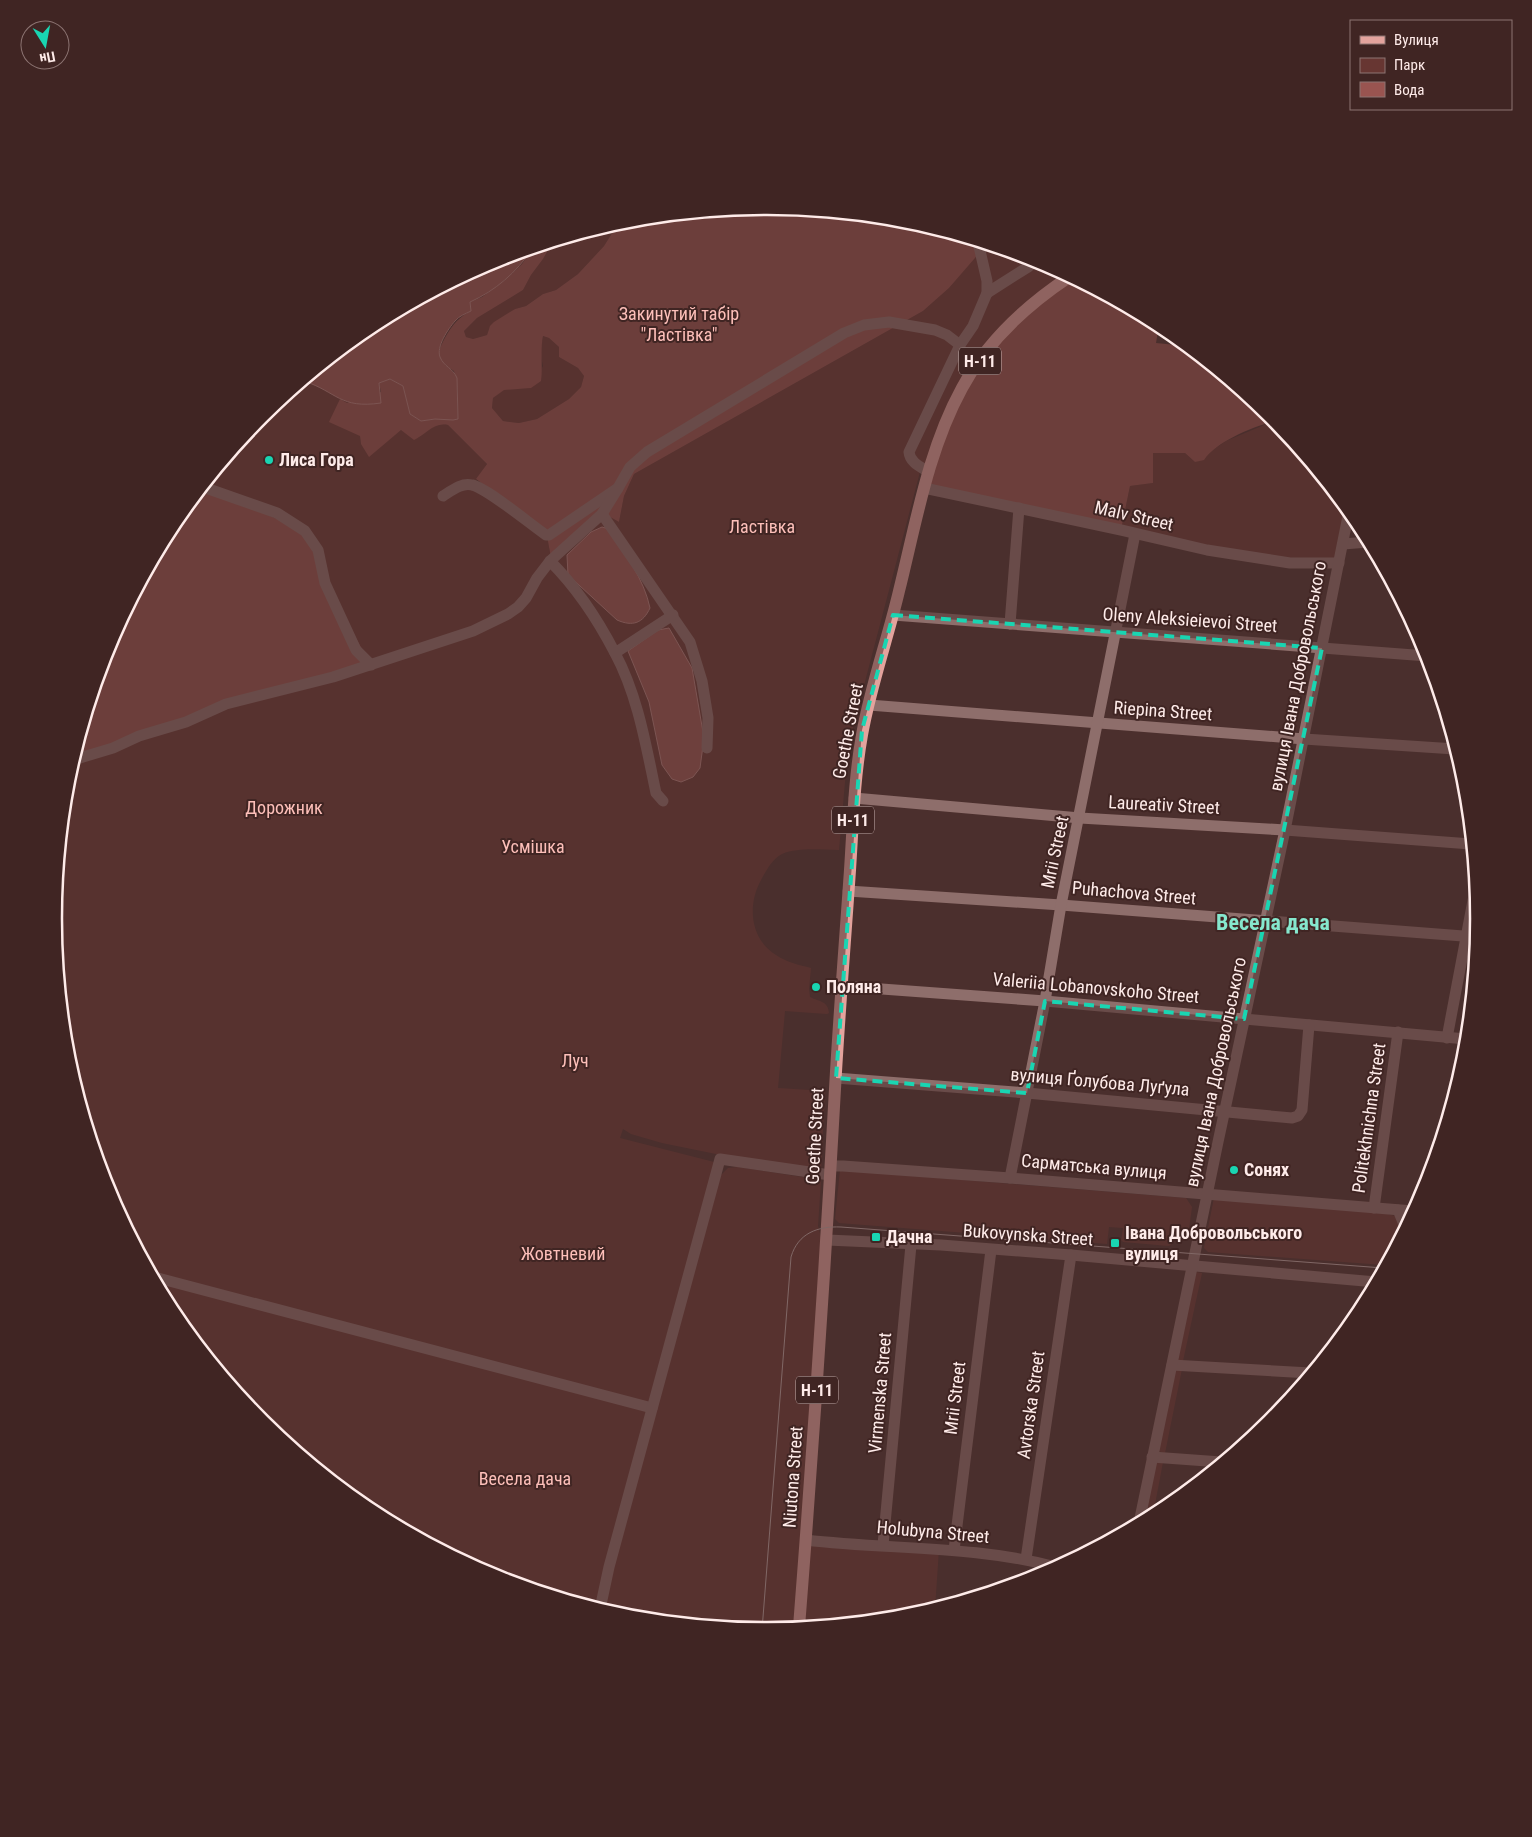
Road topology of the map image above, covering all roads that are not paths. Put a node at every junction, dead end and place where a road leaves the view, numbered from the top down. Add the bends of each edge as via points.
1 (979, 248) edge
2 (1029, 266) edge
3 (1063, 282) edge
4 (987, 292) junction
5 (960, 345) junction
6 (929, 472) junction
7 (618, 488) junction
8 (924, 488) junction
9 (209, 489) edge
10 (444, 496) dead end
11 (1019, 508) junction
12 (602, 514) junction
13 (1346, 522) edge
14 (1136, 534) junction
15 (1360, 543) edge
16 (1343, 544) junction
17 (550, 561) junction
18 (1339, 563) junction
19 (673, 615) junction
20 (893, 615) junction
21 (1010, 624) junction
22 (1117, 632) junction
23 (1322, 648) junction
24 (615, 653) junction
25 (1418, 655) edge
26 (371, 665) junction
27 (869, 705) junction
28 (1098, 724) junction
29 (1304, 739) junction
30 (707, 748) dead end
31 (1449, 749) edge
32 (81, 758) edge
33 (854, 798) junction
34 (663, 801) dead end
35 (1080, 818) junction
36 (1285, 830) junction
37 (1465, 844) edge
38 (848, 891) junction
39 (1061, 905) junction
40 (1266, 922) junction
41 (1469, 936) edge
42 (1469, 950) edge
43 (841, 986) junction
44 (1045, 1001) junction
45 (1244, 1019) junction
46 (1310, 1025) junction
47 (1398, 1032) junction
48 (1447, 1038) junction
49 (1459, 1039) edge
50 (836, 1078) junction
51 (1027, 1093) junction
52 (1224, 1111) junction
53 (831, 1171) junction
54 (1010, 1178) junction
55 (1208, 1194) junction
56 (1374, 1208) junction
57 (1398, 1210) junction
58 (1406, 1211) edge
59 (1402, 1219) edge
60 (826, 1240) junction
61 (911, 1245) junction
62 (991, 1250) junction
63 (1071, 1255) junction
64 (1193, 1265) junction
65 (163, 1279) edge
66 (1368, 1281) edge
67 (1172, 1365) junction
68 (1303, 1373) edge
69 (652, 1408) junction
70 (1152, 1458) junction
71 (1213, 1462) edge
72 (1141, 1513) edge
73 (806, 1540) junction
74 (883, 1545) junction
75 (954, 1550) junction
76 (1026, 1559) junction
77 (1044, 1564) edge
78 (601, 1602) edge
79 (800, 1621) edge

1 - 4 street
2 - 4 street
3 - 6 main road, Н-11 via 1015,321 982,357 950,412
4 - 5 street via 973,326
5 - 6 street via 909,452 913,462
5 - 7 street via 935,330 889,322 844,333 648,452 630,467
6 - 8 main road, Goethe Street / Н-11
7 - 10 street via 546,535 471,484 459,486
7 - 12 street
8 - 11 street, Malv Street
8 - 20 main road, Goethe Street / Н-11
9 - 26 street via 277,513 305,531 318,550 324,582 356,649
11 - 14 street, Malv Street
11 - 21 street
12 - 17 street
12 - 19 street
13 - 16 street, вулиця Івана Добровольського
14 - 18 street, Malv Street via 1254,558 1290,563
14 - 22 street, Mrii Street
15 - 16 street
16 - 18 street, вулиця Івана Добровольського
17 - 24 street via 602,628
17 - 26 street via 526,598 508,614 473,631
18 - 23 street, вулиця Івана Добровольського
19 - 24 street
19 - 30 street via 690,642 702,681 708,718
20 - 21 street, Oleny Aleksieievoi Street
20 - 27 main road, Goethe Street / Н-11
21 - 22 street, Oleny Aleksieievoi Street
22 - 23 street, Oleny Aleksieievoi Street
22 - 28 street, Mrii Street
23 - 25 street, Oleny Aleksieievoi Street
23 - 29 street, вулиця Івана Добровольського
24 - 34 street via 624,669 638,715 656,793
26 - 32 street via 226,704 186,722
27 - 28 street, Riepina Street
27 - 33 main road, Goethe Street / Н-11 via 859,750
28 - 29 street, Riepina Street
28 - 35 street, Mrii Street
29 - 31 street, Riepina Street
29 - 36 street, вулиця Івана Добровольського
33 - 35 street, Laureativ Street
33 - 38 main road, Goethe Street / Н-11
35 - 36 street, Laureativ Street
35 - 39 street, Mrii Street
36 - 37 street, Laureativ Street
36 - 40 street, вулиця Івана Добровольського
38 - 39 street, Puhachova Street
38 - 43 main road, Goethe Street / Н-11
39 - 40 street, Puhachova Street
39 - 44 street, Mrii Street
40 - 41 street, Puhachova Street
40 - 45 street, вулиця Івана Добровольського
42 - 48 street
43 - 44 street, Valeriia Lobanovskoho Street
43 - 50 main road, Goethe Street / Н-11
44 - 45 street, Valeriia Lobanovskoho Street
44 - 51 street, Mrii Street
45 - 46 street, Valeriia Lobanovskoho Street
45 - 52 street, вулиця Івана Добровольського
46 - 47 street, Valeriia Lobanovskoho Street
46 - 52 street, вулиця Ґолубова Луґула via 1302,1110 1298,1116
47 - 48 street, Valeriia Lobanovskoho Street
47 - 56 street, Politekhnichna Street
48 - 49 street, Valeriia Lobanovskoho Street
50 - 51 street, вулиця Ґолубова Луґула
50 - 53 main road, Goethe Street / Н-11
51 - 52 street, вулиця Ґолубова Луґула
51 - 54 street, Mrii Street
52 - 55 street, вулиця Івана Добровольського
53 - 54 street, Сарматська вулиця via 843,1166
53 - 60 main road, Goethe Street / Н-11
53 - 69 street, Сарматська вулиця via 720,1159
54 - 55 street, Сарматська вулиця
55 - 56 street, Сарматська вулиця
55 - 64 street, вулиця Івана Добровольського
56 - 57 street, Сарматська вулиця
57 - 58 street, Сарматська вулиця
57 - 59 street
60 - 61 street, Bukovynska Street
60 - 73 main road, Niutona Street / Н-11
61 - 62 street, Bukovynska Street
61 - 74 street, Virmenska Street
62 - 63 street, Bukovynska Street
62 - 75 street, Mrii Street
63 - 64 street, Bukovynska Street
63 - 76 street, Avtorska Street
64 - 66 street, Bukovynska Street
64 - 67 street, вулиця Івана Добровольського
65 - 69 street
67 - 68 street
67 - 70 street, вулиця Івана Добровольського
69 - 78 street
70 - 71 street
70 - 72 street, вулиця Івана Добровольського
73 - 74 street, Holubyna Street
73 - 79 main road, Niutona Street / Н-11
74 - 75 street, Holubyna Street
75 - 76 street, Holubyna Street
76 - 77 street, Holubyna Street

